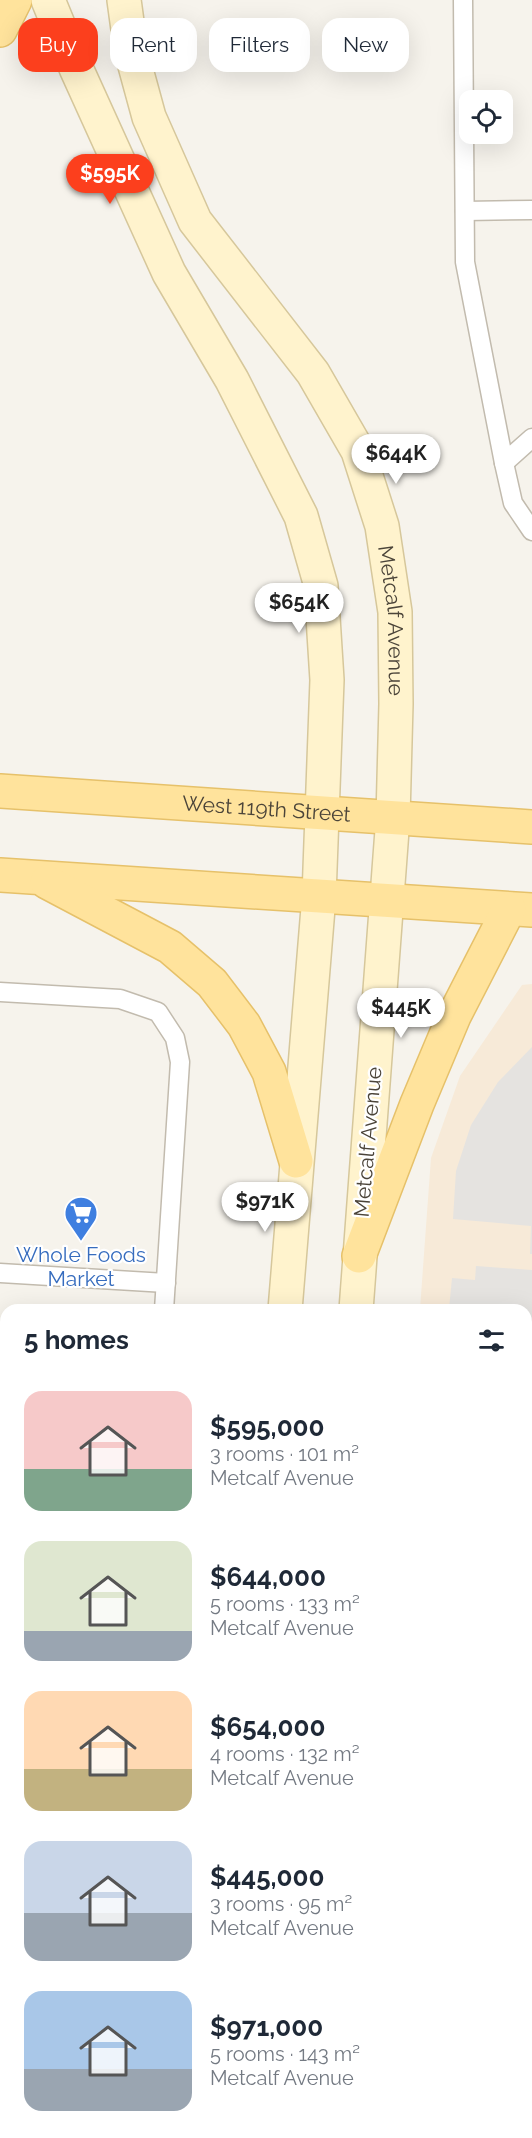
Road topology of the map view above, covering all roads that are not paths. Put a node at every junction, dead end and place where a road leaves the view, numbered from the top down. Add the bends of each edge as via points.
1 (15, 0) edge
2 (48, 0) edge
3 (124, 0) edge
4 (463, 0) edge
5 (0, 30) edge
6 (465, 210) junction
7 (532, 210) edge
8 (532, 438) edge
9 (504, 462) junction
10 (532, 531) edge
11 (0, 791) edge
12 (323, 812) junction
13 (393, 817) junction
14 (532, 827) edge
15 (0, 875) edge
16 (38, 877) junction
17 (319, 896) junction
18 (386, 900) junction
19 (521, 909) edge
20 (0, 992) edge
21 (296, 1161) junction
22 (359, 1256) junction
23 (0, 1273) edge
24 (166, 1282) junction
25 (164, 1304) edge
26 (285, 1304) edge
27 (356, 1304) edge

1 - 5 main road
2 - 12 main road via 169,273 232,380 301,516 321,586 327,680
3 - 13 main road, Metcalf Avenue via 131,51 149,117 195,221 313,373 358,451 382,526 395,612
4 - 6 lane
6 - 7 lane
6 - 9 lane via 465,262
8 - 9 lane
9 - 10 lane via 513,503
11 - 12 main road, West 119th Street
12 - 13 main road, West 119th Street
12 - 17 main road
13 - 14 main road, West 119th Street
13 - 18 main road, Metcalf Avenue
15 - 16 main road
16 - 17 main road
16 - 21 main road via 170,947 212,983 244,1024 269,1072
17 - 18 main road
17 - 21 main road
18 - 19 main road
18 - 22 main road, Metcalf Avenue
19 - 22 main road via 449,1027
20 - 24 lane via 120,999 158,1012 175,1038 180,1062
21 - 26 main road
22 - 27 main road, Metcalf Avenue
23 - 24 lane
24 - 25 lane

